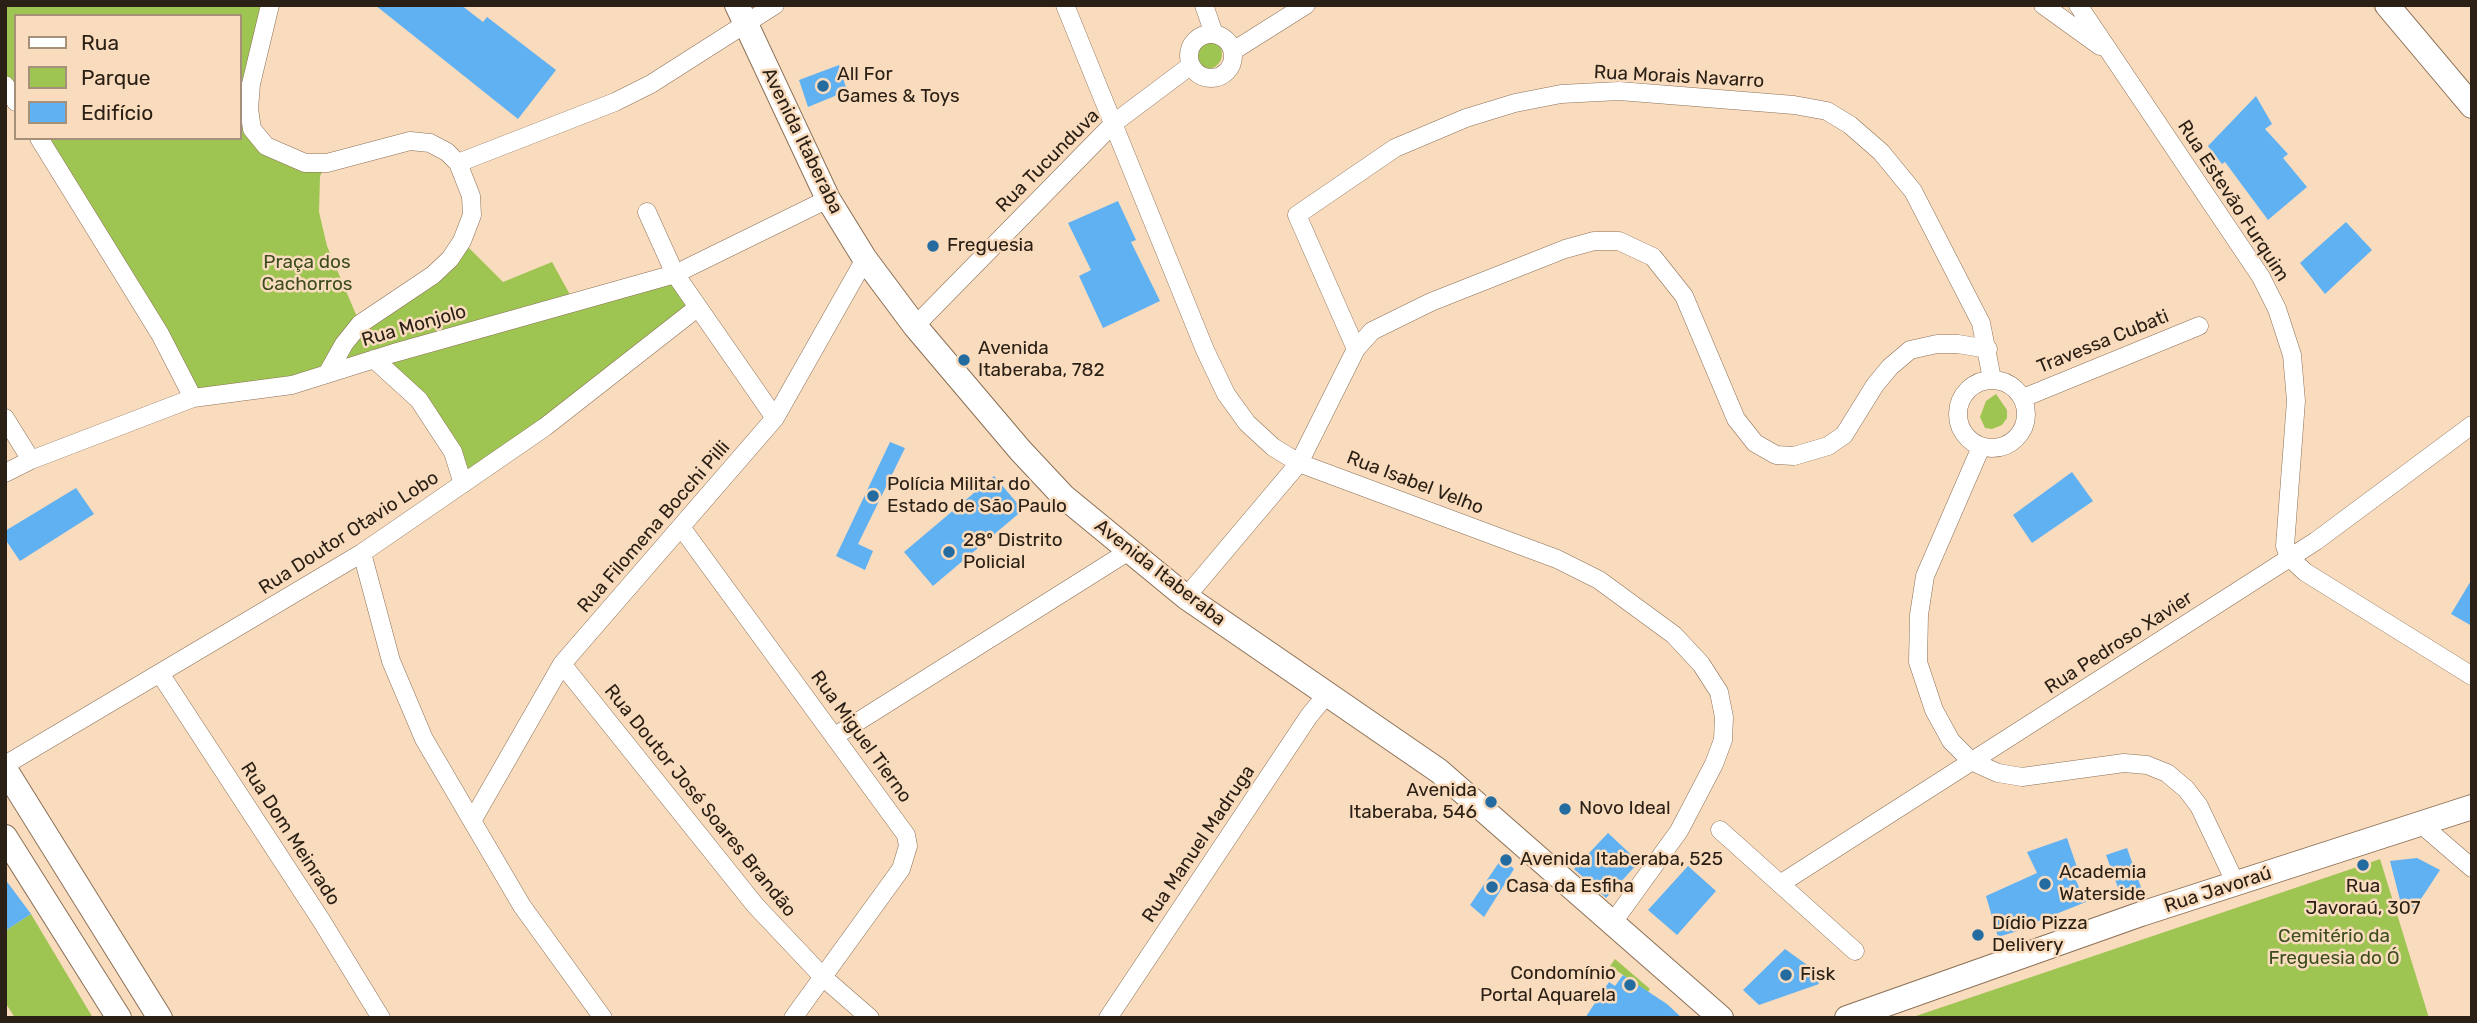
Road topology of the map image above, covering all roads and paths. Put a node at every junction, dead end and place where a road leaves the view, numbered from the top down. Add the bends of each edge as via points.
1 (270, 5) edge
2 (775, 5) edge
3 (1065, 5) edge
4 (1203, 5) edge
5 (1306, 5) edge
6 (2043, 5) edge
7 (2078, 5) edge
8 (2387, 5) edge
9 (741, 14) edge
10 (1214, 34) junction
11 (1233, 51) junction
12 (2109, 53) junction
13 (1190, 66) junction
14 (2472, 106) edge
15 (1114, 123) junction
16 (40, 140) edge
17 (458, 163) junction
18 (828, 199) junction
19 (647, 212) dead end
20 (864, 259) junction
21 (675, 274) junction
22 (696, 308) junction
23 (915, 326) junction
24 (2199, 326) dead end
25 (1356, 349) junction
26 (1988, 349) junction
27 (374, 359) junction
28 (327, 374) junction
29 (1992, 379) junction
30 (193, 398) junction
31 (2023, 398) junction
32 (5, 418) edge
33 (775, 418) junction
34 (2472, 425) edge
35 (1981, 447) junction
36 (31, 460) junction
37 (1299, 463) junction
38 (5, 473) edge
39 (463, 484) junction
40 (681, 527) junction
41 (1129, 551) junction
42 (362, 553) junction
43 (2289, 557) junction
44 (1186, 597) junction
45 (562, 664) junction
46 (161, 675) junction
47 (2472, 676) edge
48 (1327, 694) junction
49 (835, 736) junction
50 (1971, 761) junction
51 (5, 767) edge
52 (2472, 807) edge
53 (472, 821) junction
54 (2422, 825) junction
55 (1720, 830) dead end
56 (5, 837) edge
57 (2472, 868) edge
58 (1780, 884) junction
59 (2235, 884) junction
60 (1611, 925) junction
61 (1855, 951) dead end
62 (824, 978) junction
63 (1851, 1017) edge
64 (119, 1018) edge
65 (160, 1018) edge
66 (381, 1018) edge
67 (603, 1018) edge
68 (793, 1018) edge
69 (870, 1018) edge
70 (1108, 1018) edge
71 (1721, 1018) edge

1 - 17 street via 249,108 252,129 266,146 305,163 327,163 410,141 430,144
2 - 9 street
3 - 15 street, Rua Isabel Velho
4 - 10 street
5 - 11 street
6 - 12 street
7 - 12 street, Rua Estevão Furquim
8 - 14 main road
9 - 17 street via 652,83
9 - 18 main road, Avenida Itaberaba
10 - 11 street
10 - 13 street via 1203,35 1192,44
11 - 13 street via 1228,71 1215,79 1200,77
12 - 43 street, Rua Estevão Furquim via 2261,277 2277,309 2292,355 2296,401 2285,546
13 - 15 street, Rua Tucunduva
15 - 23 street, Rua Tucunduva
15 - 37 street, Rua Isabel Velho via 1226,394 1247,423
16 - 30 street via 160,334
17 - 28 street via 471,196 472,215 461,241 433,275 360,324
18 - 20 main road, Avenida Itaberaba
18 - 21 street, Rua Monjolo
19 - 21 street
20 - 23 main road, Avenida Itaberaba
20 - 33 street, Rua Filomena Bocchi Pilli
21 - 22 street
21 - 27 street, Rua Monjolo
22 - 33 street
22 - 39 street, Rua Doutor Otavio Lobo via 545,427
23 - 41 main road, Avenida Itaberaba via 1063,496
24 - 31 street, Travessa Cubati
25 - 26 street via 1372,331 1431,302 1565,248 1619,241 1653,257 1671,276 1699,327 1736,419 1755,443 1776,455 1794,456 1828,446 1844,435 1890,367 1910,350 1937,344
25 - 26 street, Rua Morais Navarro via 1297,215 1395,148 1466,118 1561,94 1619,91 1794,105 1827,111 1850,125 1881,152 1913,191 1961,280
25 - 37 street
26 - 29 street, Rua Morais Navarro
27 - 28 street, Rua Monjolo
27 - 39 street via 419,400 453,452
28 - 30 street, Rua Monjolo via 292,385
29 - 31 street via 2010,384
29 - 35 street via 1974,384 1961,399 1958,418 1965,436
30 - 36 street, Rua Monjolo
31 - 35 street via 2027,414 2023,430 1998,448
32 - 36 street
33 - 40 street, Rua Filomena Bocchi Pilli
34 - 43 street, Rua Pedroso Xavier
35 - 50 street via 1930,564 1919,615 1918,662 1934,710 1951,741
36 - 38 street, Rua Monjolo
37 - 44 street
37 - 60 street, Rua Isabel Velho via 1557,559 1599,580 1674,635 1701,664 1718,692 1723,740 1697,801
39 - 42 street, Rua Doutor Otavio Lobo
40 - 45 street, Rua Filomena Bocchi Pilli
40 - 49 street, Rua Miguel Tierno
41 - 44 main road, Avenida Itaberaba
41 - 49 street
42 - 46 street, Rua Doutor Otavio Lobo
42 - 53 street via 391,661 424,739
43 - 47 street via 2305,572
43 - 50 street, Rua Pedroso Xavier
44 - 48 main road, Avenida Itaberaba
45 - 53 street, Rua Filomena Bocchi Pilli
45 - 62 street, Rua Doutor José Soares Brandão via 754,905
46 - 51 street, Rua Doutor Otavio Lobo
46 - 66 street, Rua Dom Meinrado
48 - 60 main road, Avenida Itaberaba via 1440,771
48 - 70 street, Rua Manuel Madruga
49 - 62 street, Rua Miguel Tierno via 906,835 908,846 901,869
50 - 58 street, Rua Pedroso Xavier
50 - 59 street via 2022,777 2124,763 2167,773 2199,806
51 - 65 main road
52 - 54 main road, Rua Javoraú
53 - 67 street via 522,906
54 - 57 street
54 - 59 main road, Rua Javoraú
55 - 58 street
56 - 64 main road
58 - 61 street
59 - 63 main road, Rua Javoraú
60 - 71 main road, Avenida Itaberaba
62 - 68 street
62 - 69 street, Rua Doutor José Soares Brandão

